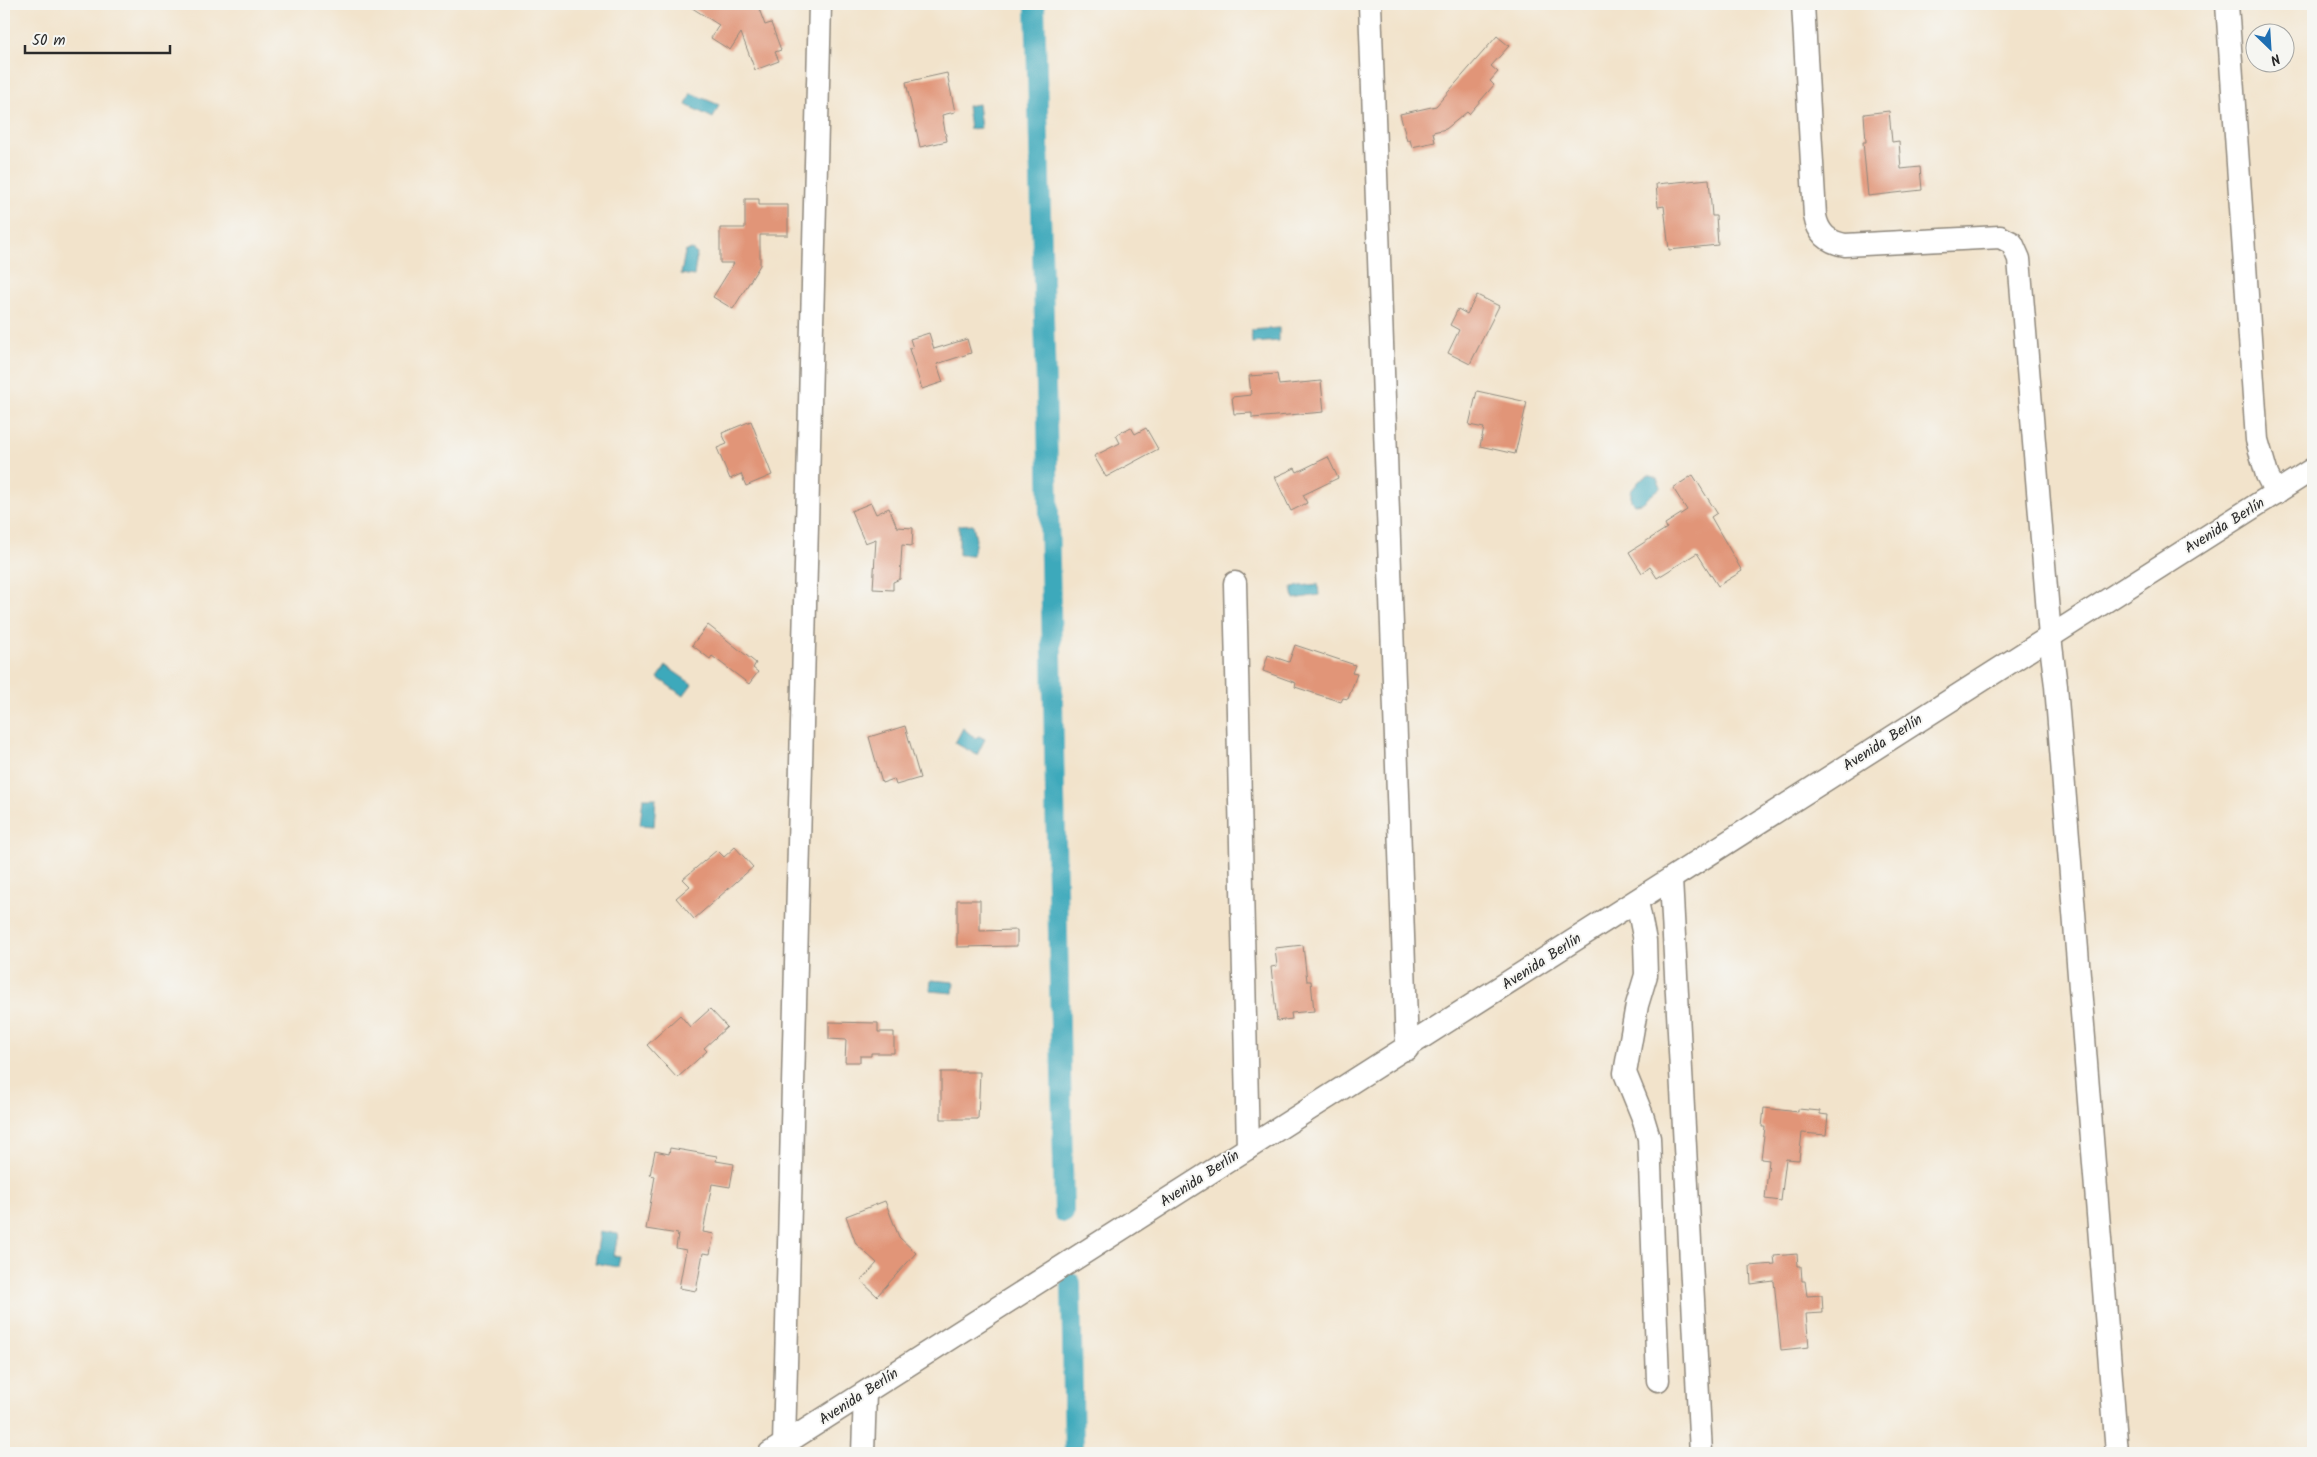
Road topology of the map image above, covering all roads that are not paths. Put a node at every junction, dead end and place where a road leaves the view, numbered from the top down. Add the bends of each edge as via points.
1 (820, 4) edge
2 (1370, 4) edge
3 (1802, 4) edge
4 (2228, 4) edge
5 (2313, 469) edge
6 (2276, 493) junction
7 (1235, 583) dead end
8 (2050, 637) junction
9 (1671, 879) junction
10 (1637, 901) junction
11 (1407, 1049) junction
12 (1248, 1148) junction
13 (1658, 1380) dead end
14 (865, 1393) junction
15 (777, 1449) edge
16 (864, 1453) edge
17 (1701, 1453) edge
18 (2118, 1453) edge

1 - 15 street
2 - 11 street
3 - 8 street via 1815,216 1823,236 1845,245 1993,236 2007,239 2017,250
4 - 6 street via 2257,440 2267,476
5 - 6 street, Avenida Berlín
6 - 8 street, Avenida Berlín
7 - 12 street
8 - 9 street, Avenida Berlín
8 - 18 street
9 - 10 street, Avenida Berlín
9 - 17 street
10 - 11 street, Avenida Berlín
10 - 13 street via 1645,941 1646,975 1637,1005 1625,1074 1649,1138
11 - 12 street, Avenida Berlín
12 - 14 street, Avenida Berlín
14 - 15 street, Avenida Berlín
14 - 16 street

